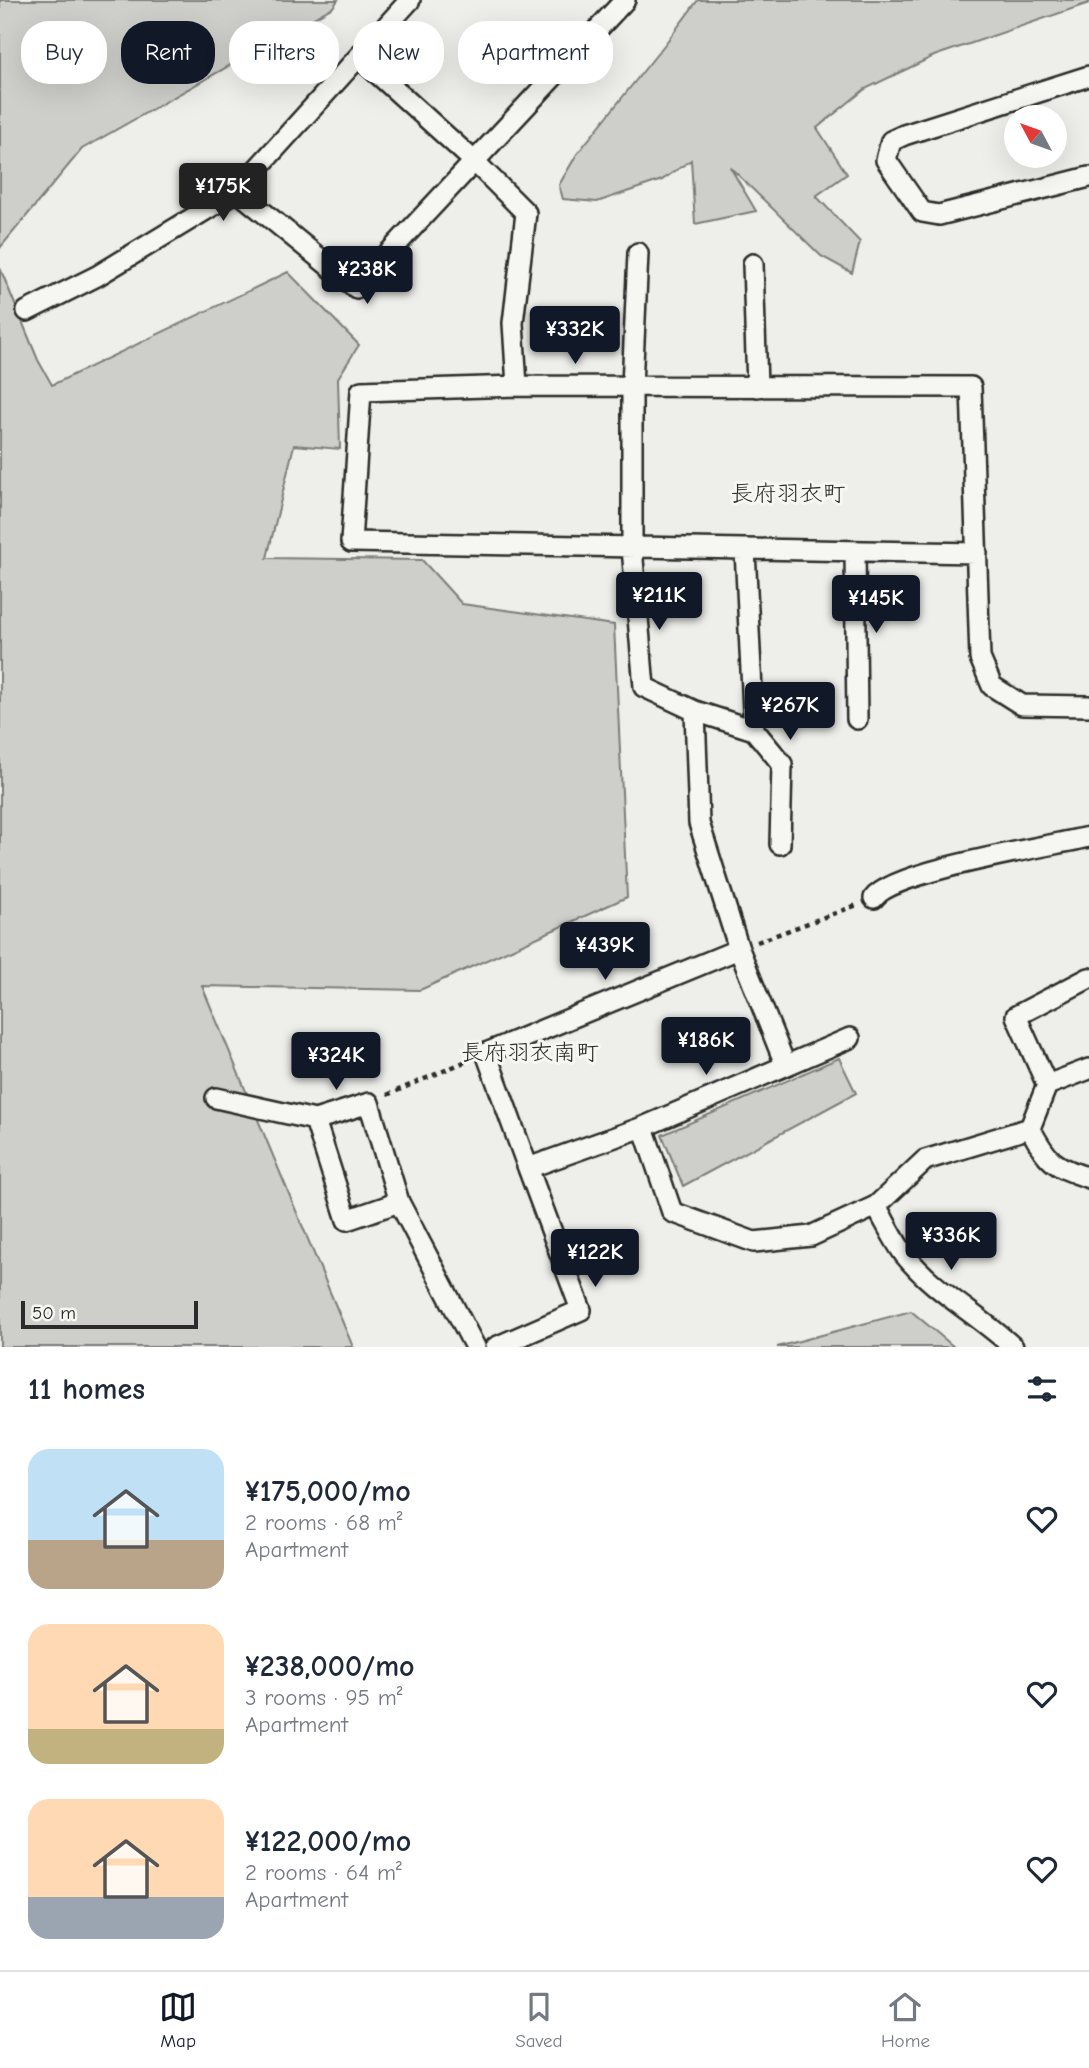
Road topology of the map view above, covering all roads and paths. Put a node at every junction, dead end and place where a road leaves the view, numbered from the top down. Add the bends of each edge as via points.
1 (410, 0) edge
2 (625, 0) edge
3 (391, 21) edge
4 (353, 64) edge
5 (1089, 76) edge
6 (389, 84) edge
7 (475, 162) junction
8 (1089, 177) edge
9 (237, 191) junction
10 (638, 253) dead end
11 (753, 264) dead end
12 (27, 311) dead end
13 (517, 386) junction
14 (632, 386) junction
15 (757, 387) junction
16 (632, 548) junction
17 (745, 550) junction
18 (855, 551) junction
19 (977, 553) junction
20 (1089, 706) edge
21 (695, 712) junction
22 (857, 719) dead end
23 (754, 730) junction
24 (1089, 838) edge
25 (780, 844) dead end
26 (874, 898) joint
27 (739, 949) junction
28 (1089, 978) edge
29 (850, 1038) dead end
30 (486, 1053) junction
31 (785, 1064) junction
32 (1089, 1069) edge
33 (1047, 1085) junction
34 (216, 1098) dead end
35 (369, 1103) junction
36 (315, 1120) junction
37 (642, 1127) junction
38 (1030, 1128) junction
39 (528, 1168) junction
40 (1089, 1178) edge
41 (399, 1202) junction
42 (876, 1206) junction
43 (475, 1347) edge
44 (496, 1347) edge
45 (1013, 1347) edge

1 - 3 street
2 - 7 street
4 - 9 street
5 - 8 street via 904,135 891,141 886,159 922,212 939,215
6 - 7 street
7 - 9 street via 356,288
7 - 13 street via 526,213 513,323
9 - 12 street via 97,276
10 - 14 street
11 - 15 street
13 - 14 street
13 - 16 street via 361,391 351,542
14 - 15 street
14 - 16 street
15 - 19 street via 971,387
16 - 17 street
16 - 21 street via 644,687
17 - 18 street
17 - 23 street
18 - 19 street
18 - 22 street
19 - 20 street via 980,658 992,686 1021,705
21 - 23 street
21 - 27 street via 699,822
23 - 25 street via 782,764
24 - 26 street via 940,869 902,880
26 - 27 path
27 - 30 street
27 - 31 street
28 - 33 street via 1016,1016
29 - 31 street
30 - 35 path
30 - 39 street
31 - 37 street
32 - 33 street
33 - 38 street
34 - 36 street
35 - 36 street
35 - 41 street
36 - 41 street via 347,1220
37 - 39 street
37 - 42 street via 671,1212 754,1242 811,1236
38 - 40 street via 1042,1152 1060,1168
38 - 42 street via 925,1160
39 - 44 street via 581,1310
41 - 43 street
42 - 45 street via 922,1274

